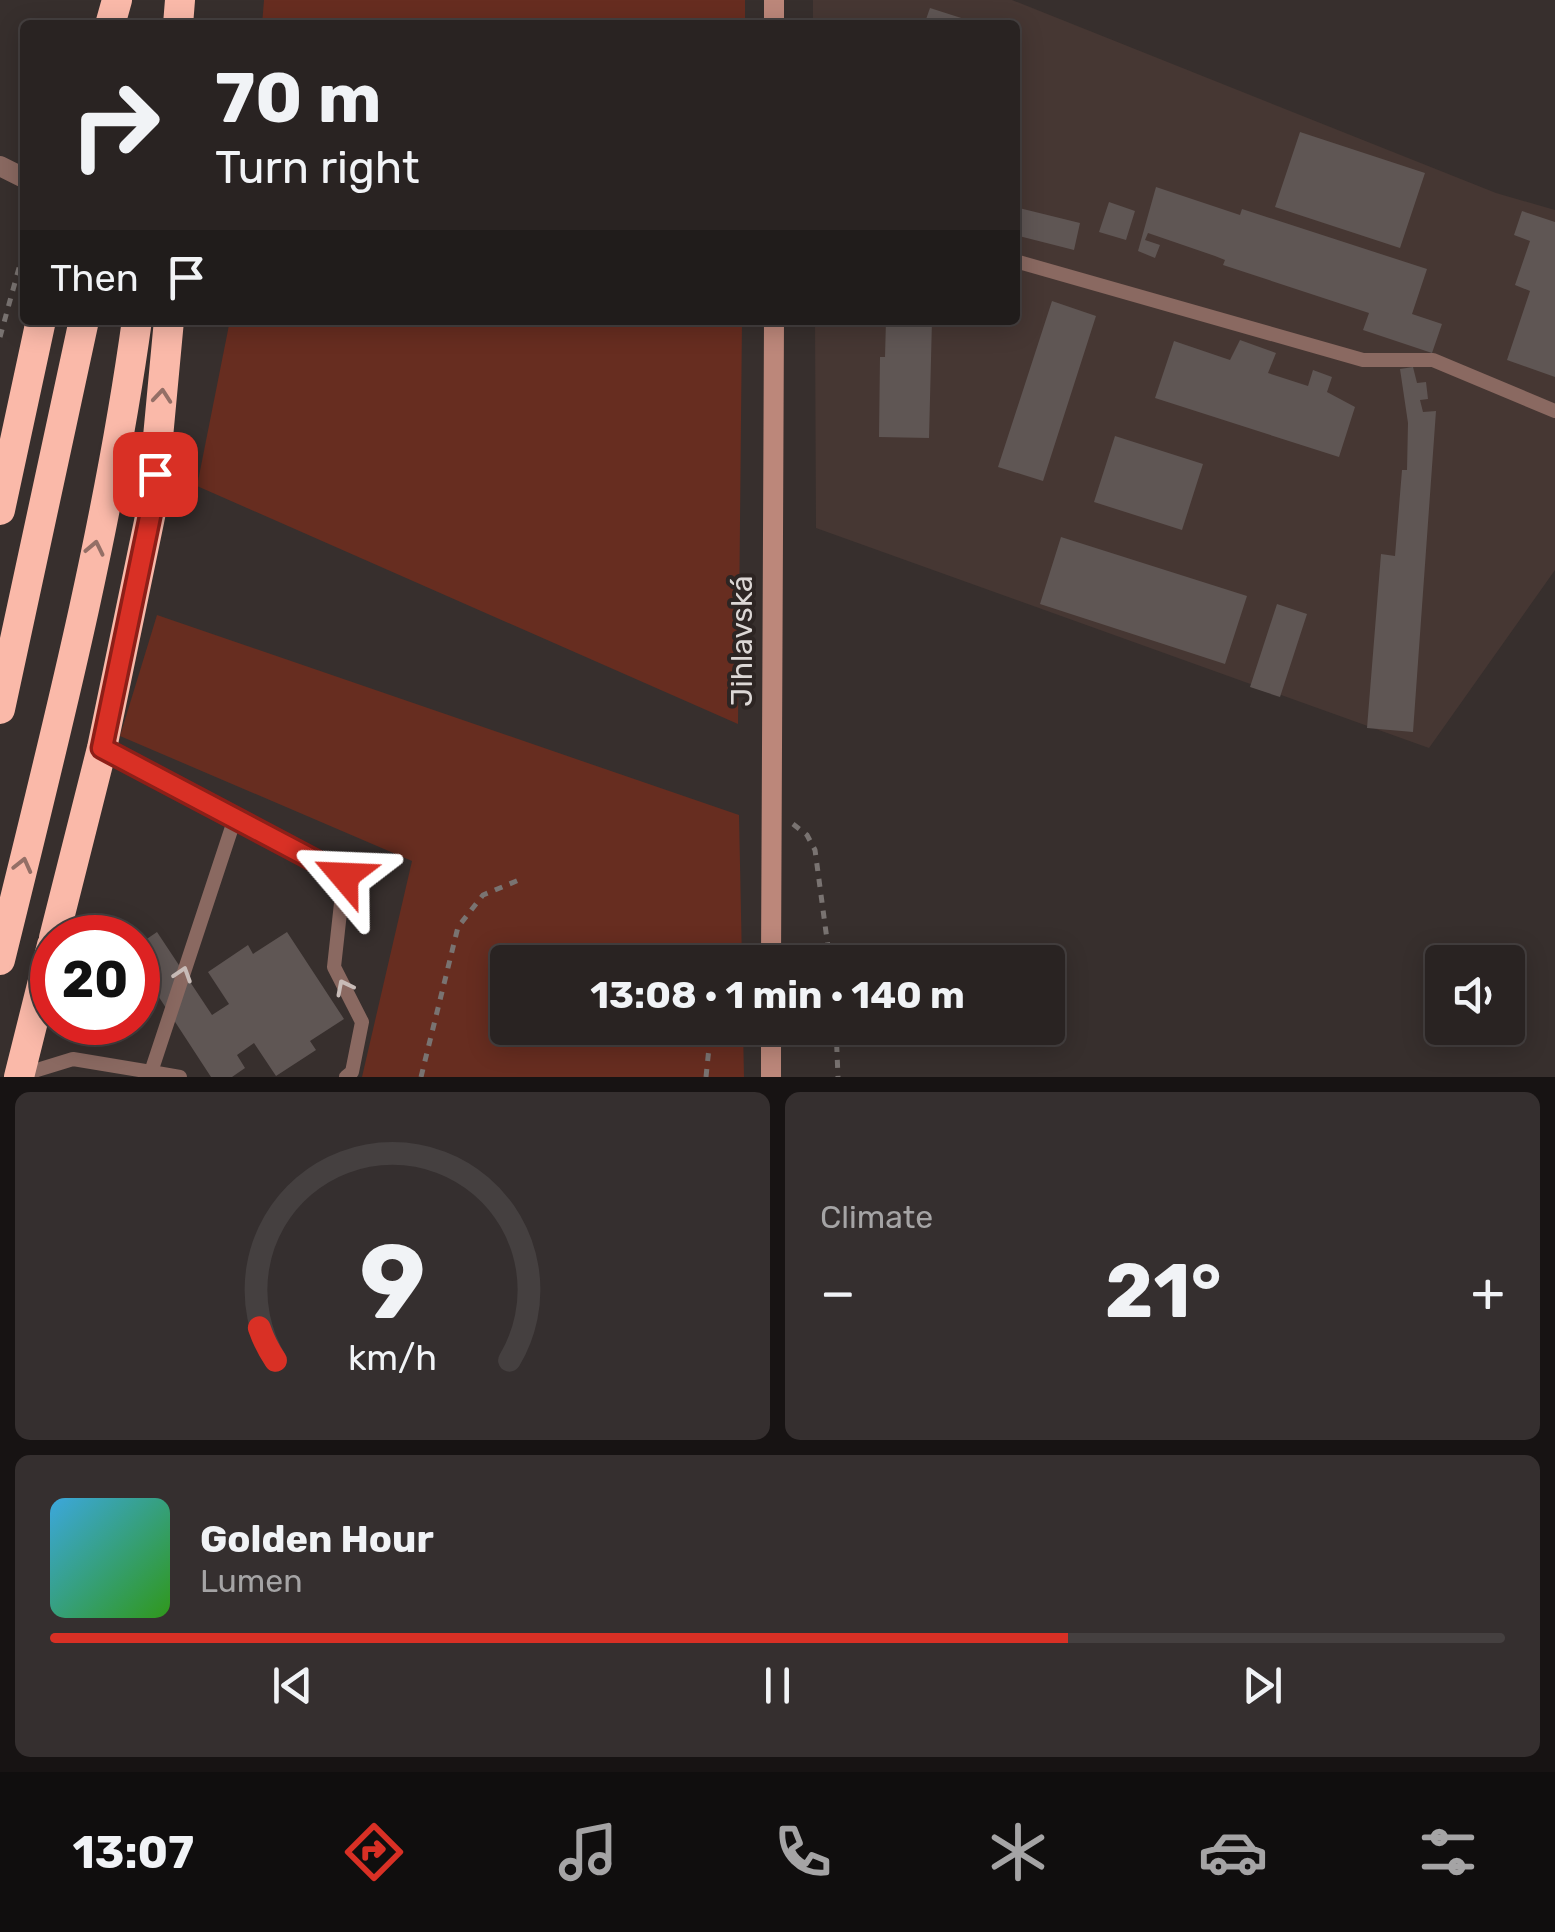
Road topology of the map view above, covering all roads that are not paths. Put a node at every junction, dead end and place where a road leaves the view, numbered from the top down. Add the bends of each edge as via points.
1 (1020, 263) edge
2 (40, 325) edge
3 (83, 325) edge
4 (136, 325) edge
5 (169, 325) edge
6 (774, 325) edge
7 (1555, 411) edge
8 (0, 510) edge
9 (0, 709) edge
10 (102, 748) junction
11 (234, 820) junction
12 (60, 915) edge
13 (771, 945) edge
14 (0, 960) edge
15 (30, 1035) edge
16 (771, 1045) edge
17 (151, 1072) junction
18 (20, 1076) edge
19 (180, 1077) edge
20 (346, 1077) edge
21 (771, 1077) edge

1 - 7 lane via 1363,360 1433,360
2 - 8 highway
3 - 9 highway
14 -> 4 highway via 58,724
10 -> 5 highway via 151,512
6 - 13 main road, Jihlavská
10 - 11 lane
10 - 12 highway
17 -> 11 lane
20 -> 11 lane via 362,1022 334,968 344,876
15 - 18 highway
16 - 21 main road
17 - 18 lane via 74,1059
17 - 19 lane

